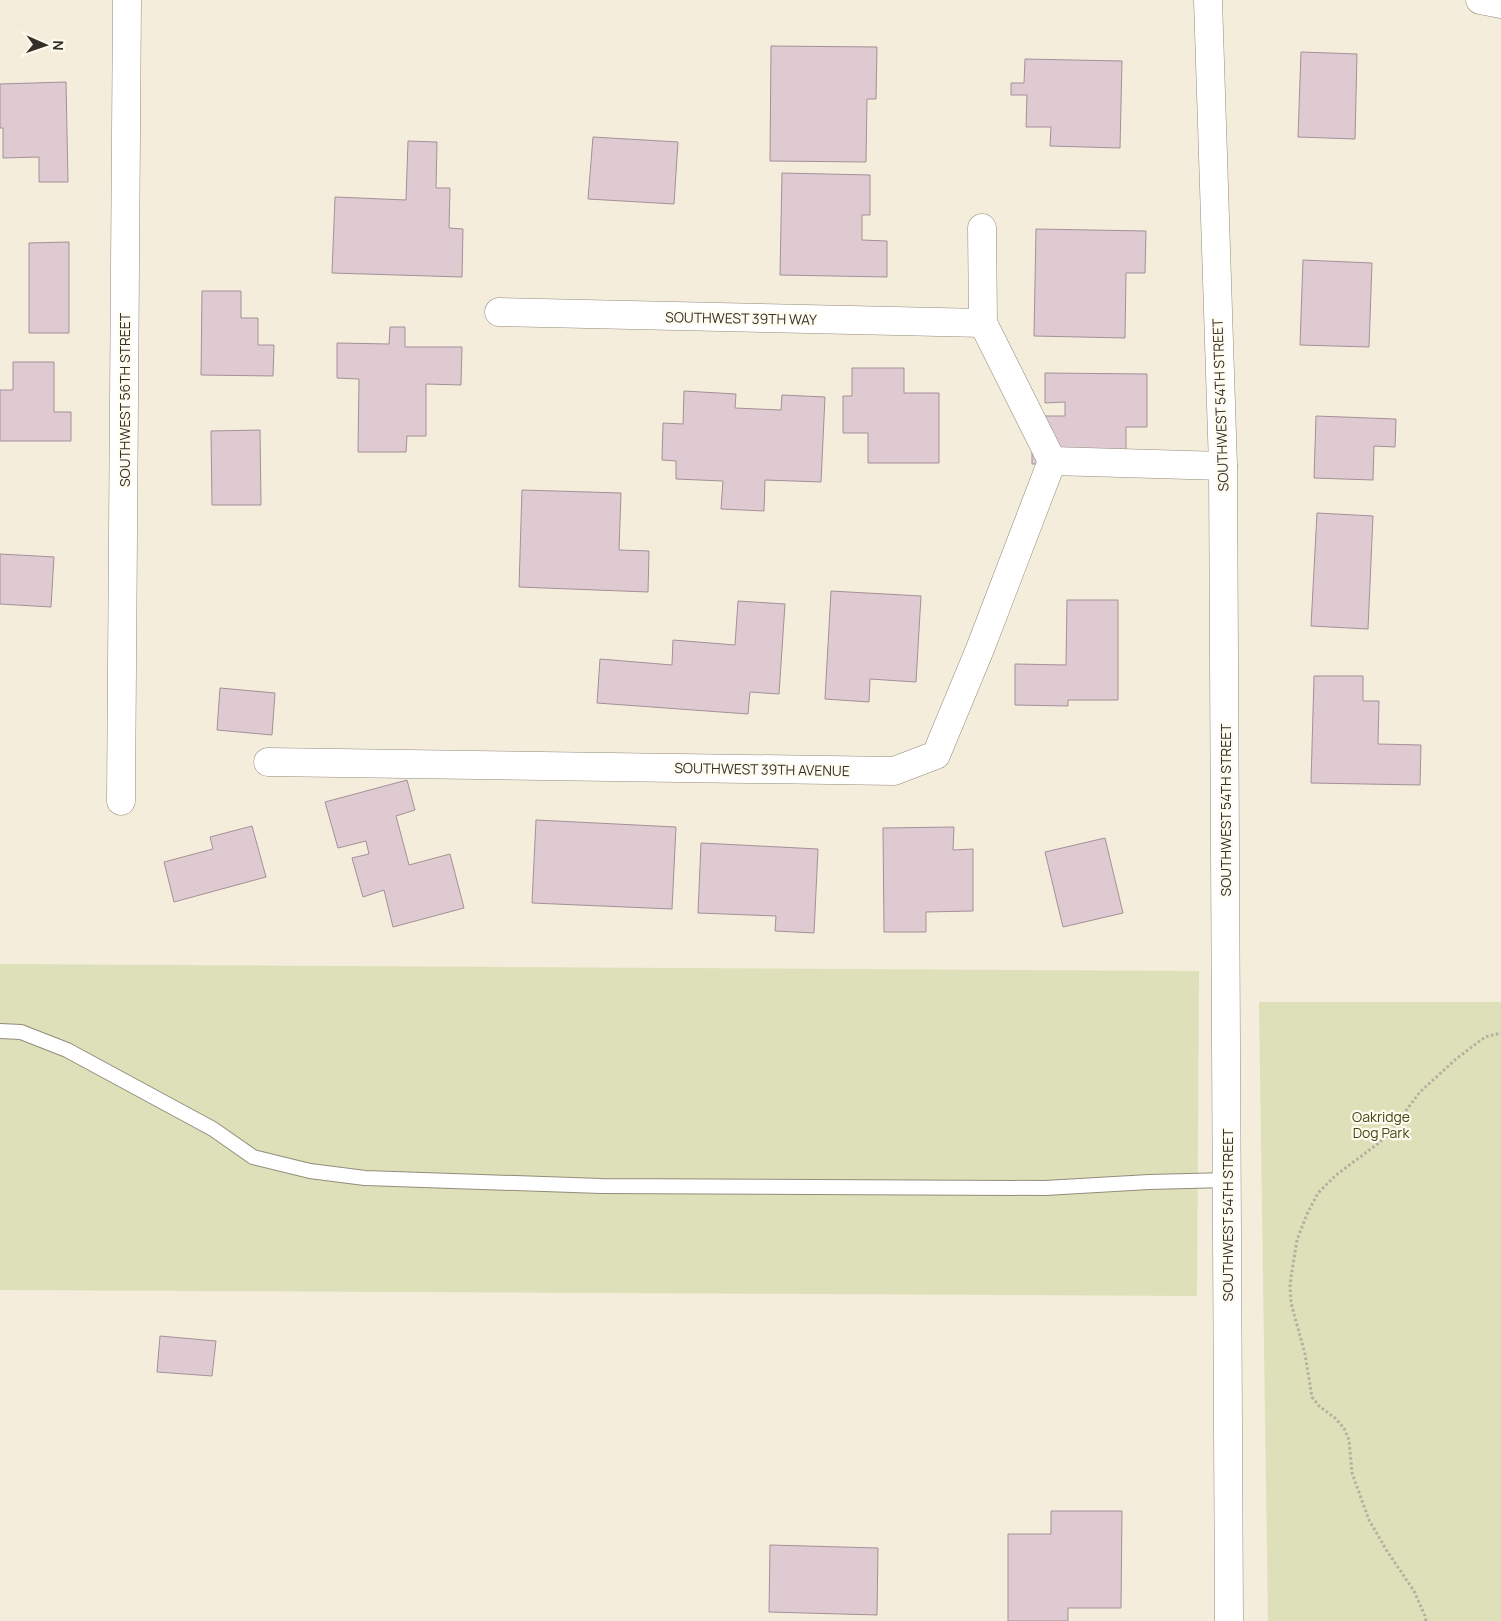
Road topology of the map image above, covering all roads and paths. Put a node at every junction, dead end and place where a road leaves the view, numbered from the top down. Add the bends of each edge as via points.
1 (127, 0) edge
2 (1208, 0) edge
3 (1480, 0) edge
4 (1501, 4) edge
5 (982, 228) dead end
6 (499, 312) dead end
7 (983, 323) junction
8 (1052, 460) junction
9 (1222, 466) junction
10 (268, 762) dead end
11 (121, 800) dead end
12 (0, 1031) edge
13 (1501, 1033) edge
14 (1227, 1180) junction
15 (1229, 1621) edge
16 (1426, 1621) edge

1 - 11 street, SOUTHWEST 56TH STREET
2 - 9 street, SOUTHWEST 54TH STREET
3 - 4 street
5 - 7 street
6 - 7 street, SOUTHWEST 39TH WAY
7 - 8 street
8 - 9 street
8 - 10 street, SOUTHWEST 39TH AVENUE via 936,755 894,771
9 - 14 street, SOUTHWEST 54TH STREET
12 - 14 lane via 21,1032 68,1050 213,1130 253,1157 328,1174 601,1186 1045,1188
13 - 16 path via 1485,1037 1456,1058 1420,1092 1380,1142 1318,1193 1297,1240 1290,1284 1291,1303 1312,1396 1344,1428 1349,1440 1352,1473 1369,1520 1414,1591
14 - 15 street, SOUTHWEST 54TH STREET

